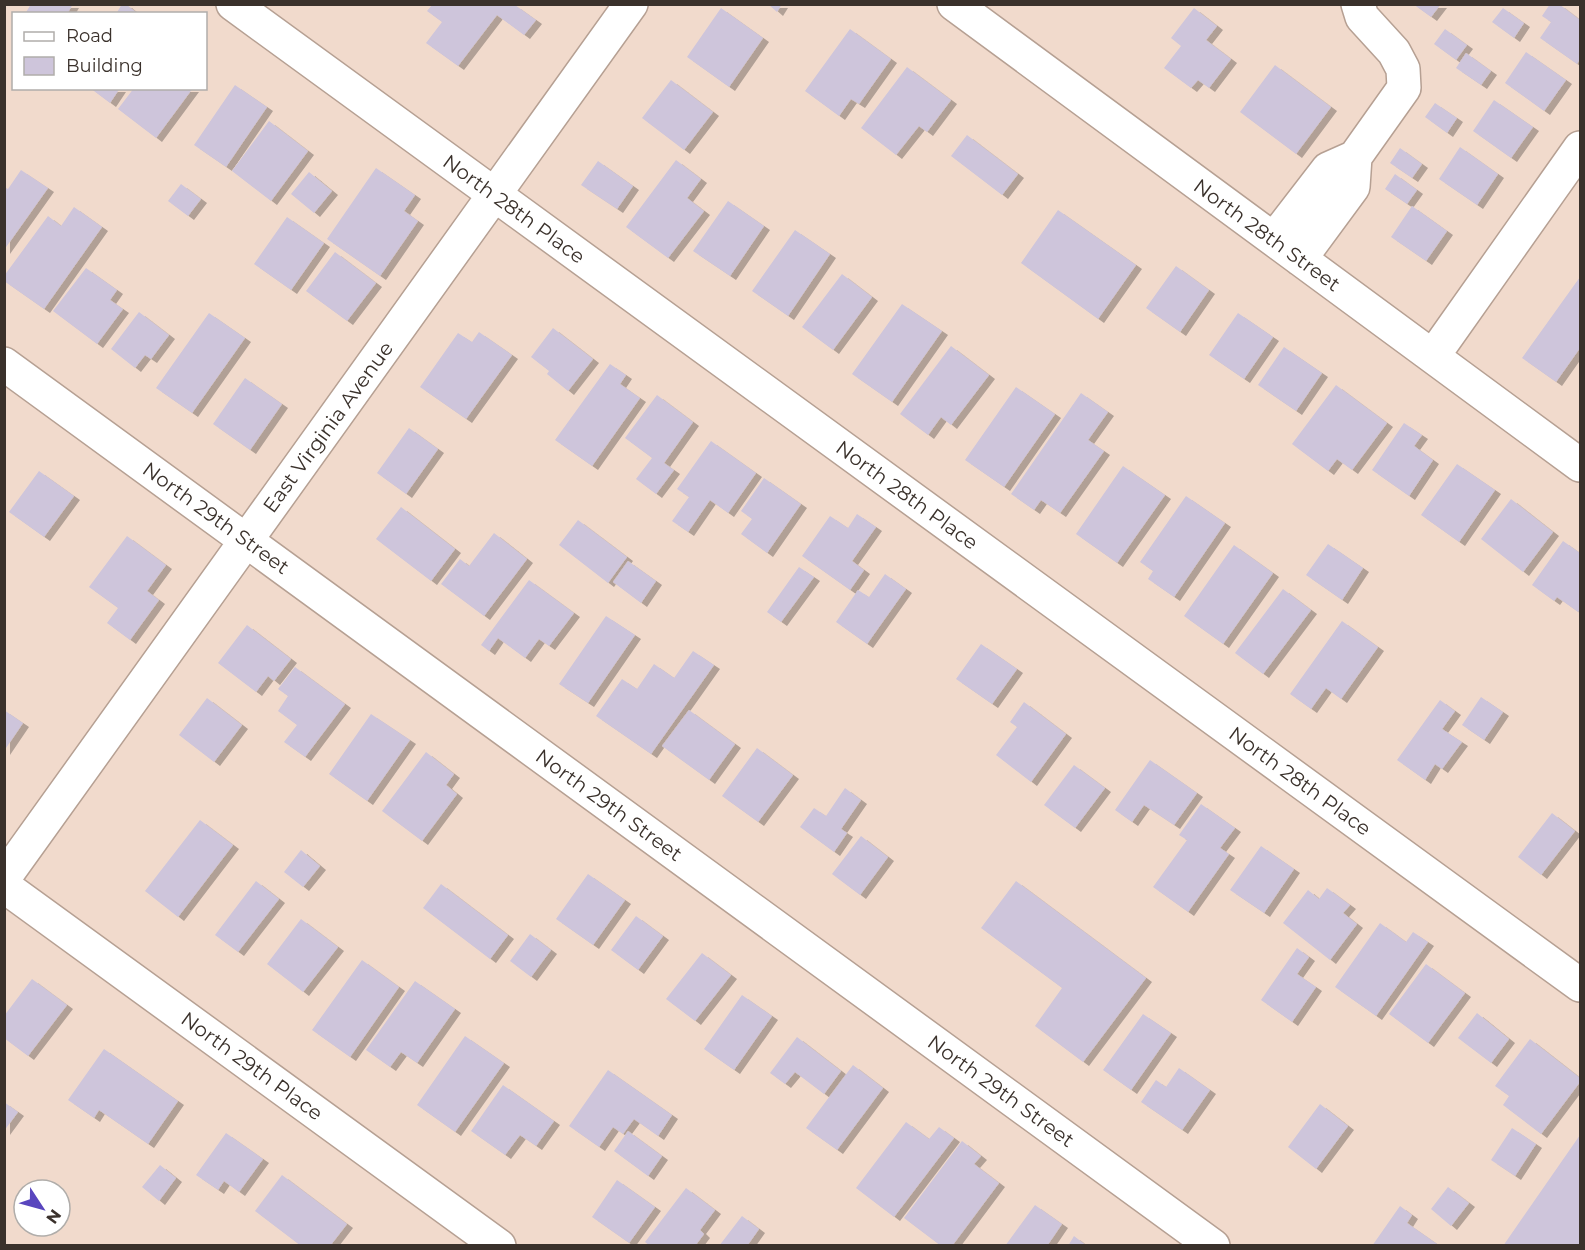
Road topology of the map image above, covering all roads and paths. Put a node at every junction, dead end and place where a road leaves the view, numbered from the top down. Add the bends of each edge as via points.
1 (233, 4) edge
2 (631, 4) edge
3 (954, 4) edge
4 (1358, 4) edge
5 (1581, 148) edge
6 (1355, 157) junction
7 (496, 195) junction
8 (1274, 239) junction
9 (1300, 259) junction
10 (1433, 356) junction
11 (4, 364) edge
12 (1581, 465) edge
13 (245, 540) junction
14 (4, 878) edge
15 (4, 886) edge
16 (1581, 985) edge
17 (499, 1245) edge
18 (1213, 1245) edge

1 - 7 street, North 28th Place
2 - 7 street, East Virginia Avenue
3 - 8 street, North 28th Street
4 - 6 street via 1362,17 1394,52 1403,69 1404,88
5 - 10 street
6 - 8 street via 1328,169
6 - 9 street via 1353,187
7 - 13 street, East Virginia Avenue
7 - 16 street, North 28th Place
8 - 9 street, North 28th Street
9 - 10 street, North 28th Street
10 - 12 street, North 28th Street
11 - 13 street, North 29th Street
13 - 14 street, East Virginia Avenue
13 - 18 street, North 29th Street
15 - 17 street, North 29th Place

